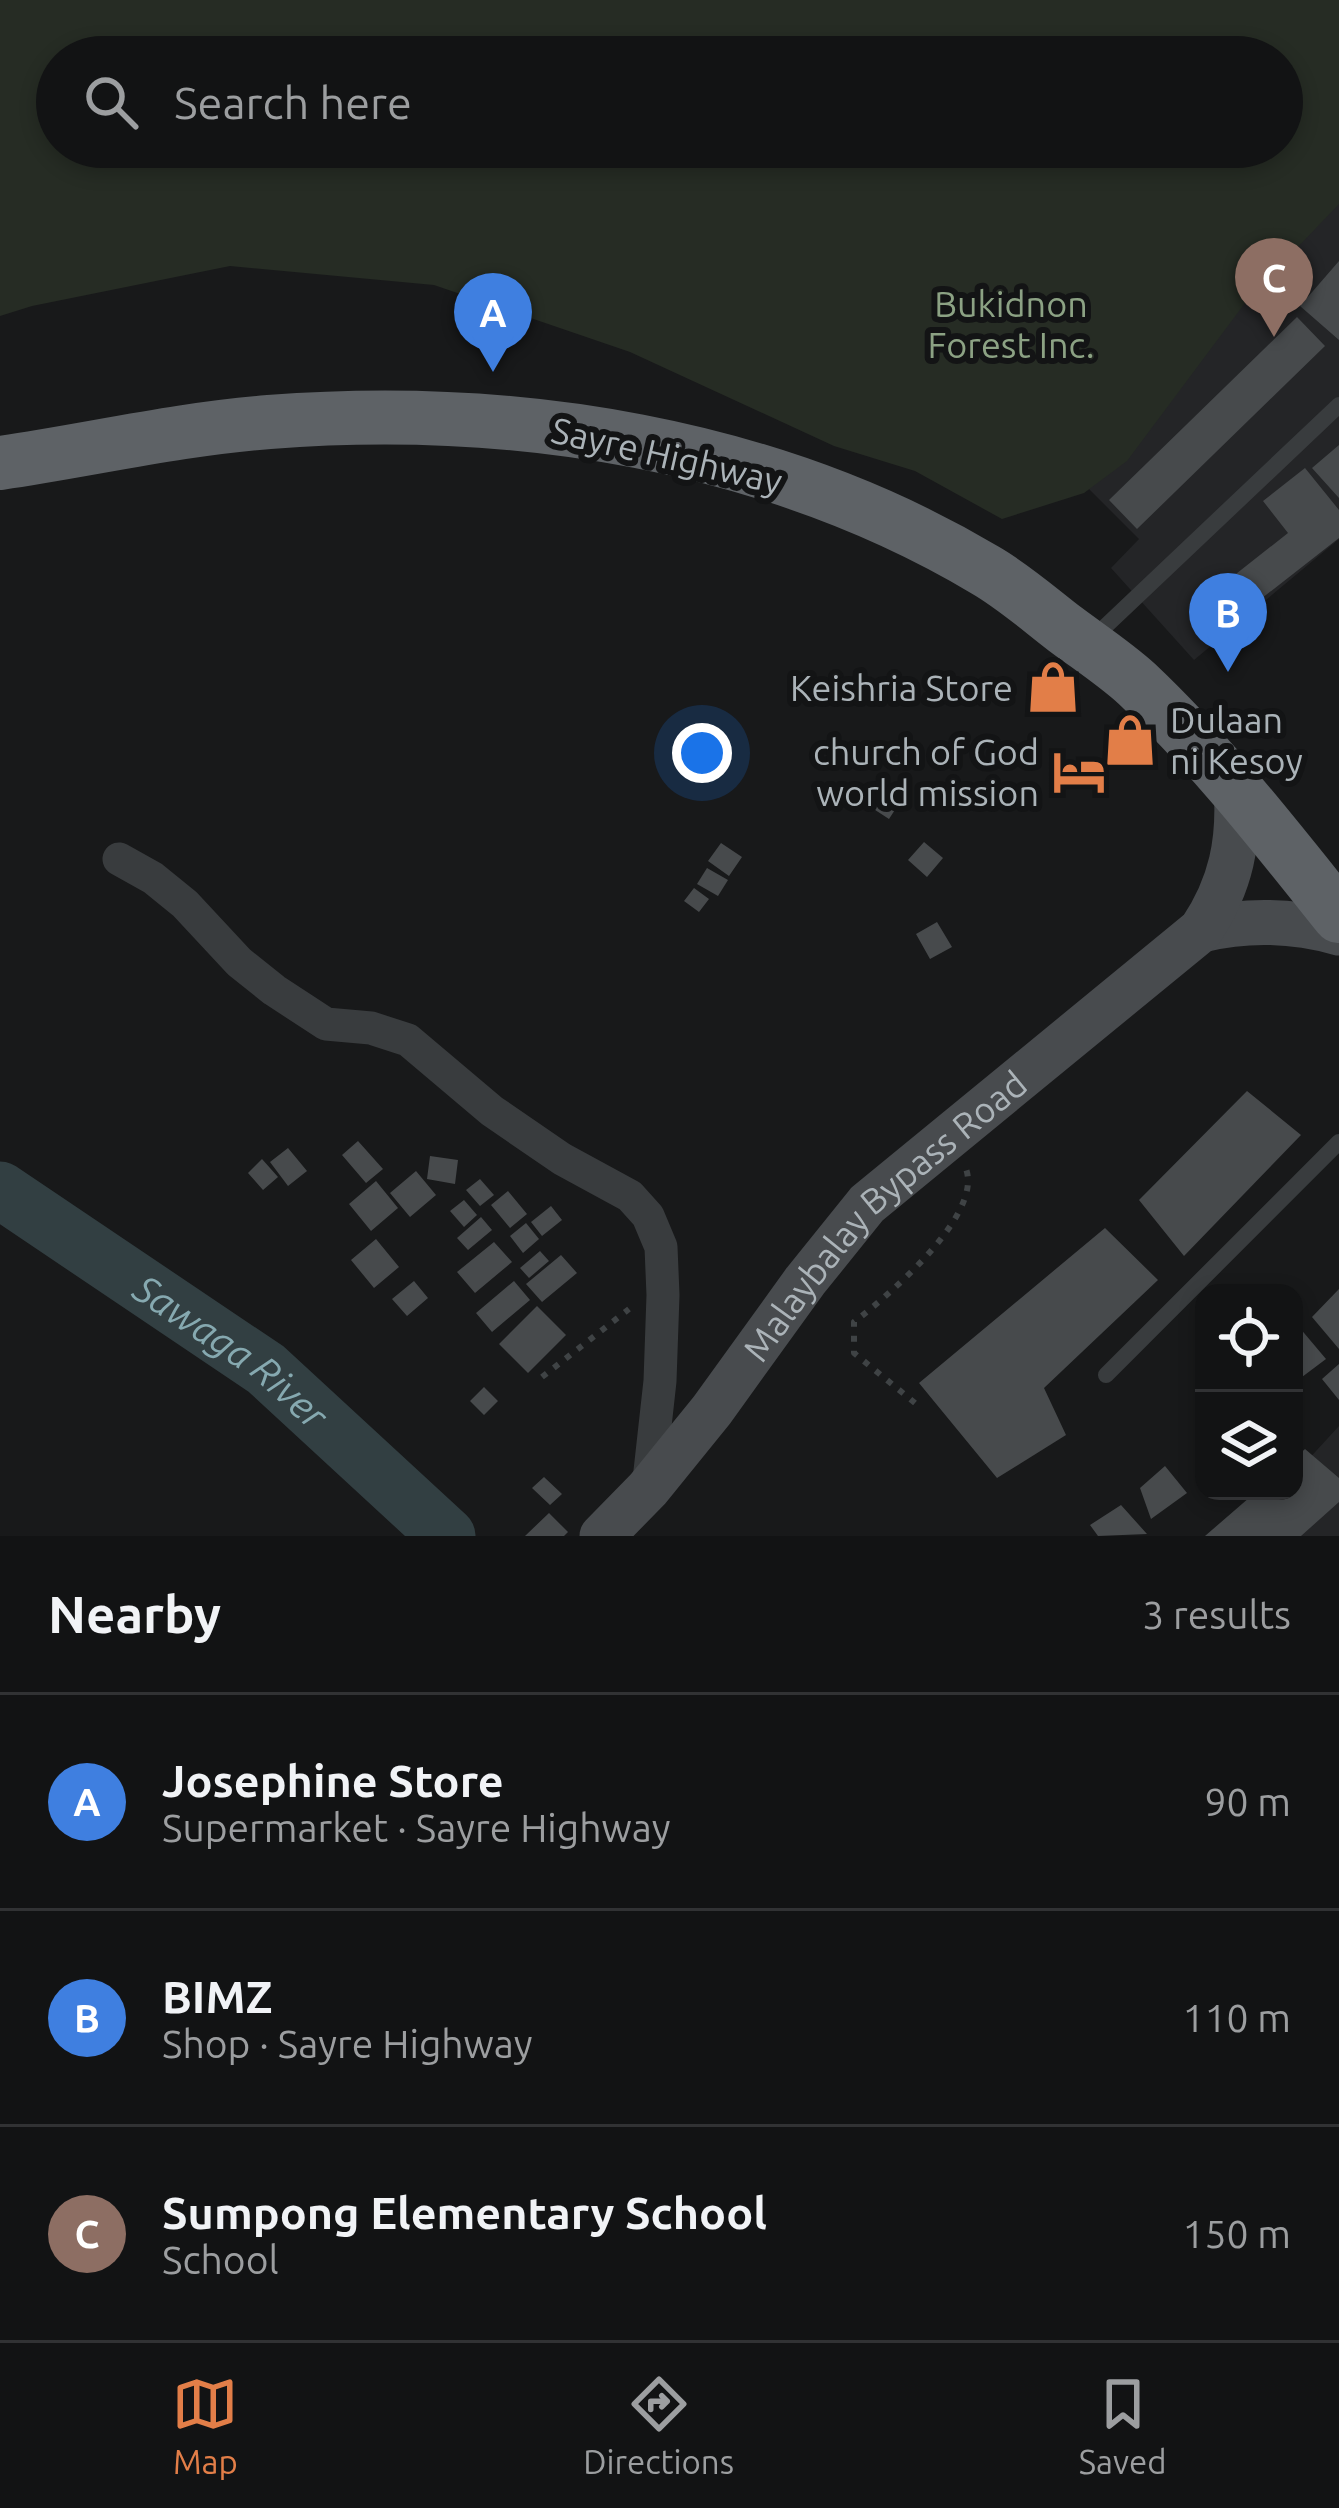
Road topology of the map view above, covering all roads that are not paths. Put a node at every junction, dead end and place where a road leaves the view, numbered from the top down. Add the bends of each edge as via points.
1 (1339, 405) edge
2 (0, 463) edge
3 (1086, 645) junction
4 (1236, 787) junction
5 (119, 860) dead end
6 (1330, 904) edge
7 (1201, 930) junction
8 (1339, 1142) edge
9 (1106, 1375) dead end
10 (648, 1489) junction
11 (608, 1530) edge

1 - 3 lane
2 - 3 highway, Sayre Highway via 265,422 577,429 773,475 872,513 987,570
3 - 4 highway, Sayre Highway via 1135,682
4 - 6 highway, Sayre Highway
4 - 7 main road, Malaybalay Bypass Road via 1234,857
5 - 10 street via 185,904 239,962 288,999 326,1024 408,1040 510,1123 630,1196 648,1216 661,1247 663,1295
6 - 7 main road via 1279,922
7 - 10 main road, Malaybalay Bypass Road via 867,1204
8 - 9 lane
10 - 11 main road, Malaybalay Bypass Road

